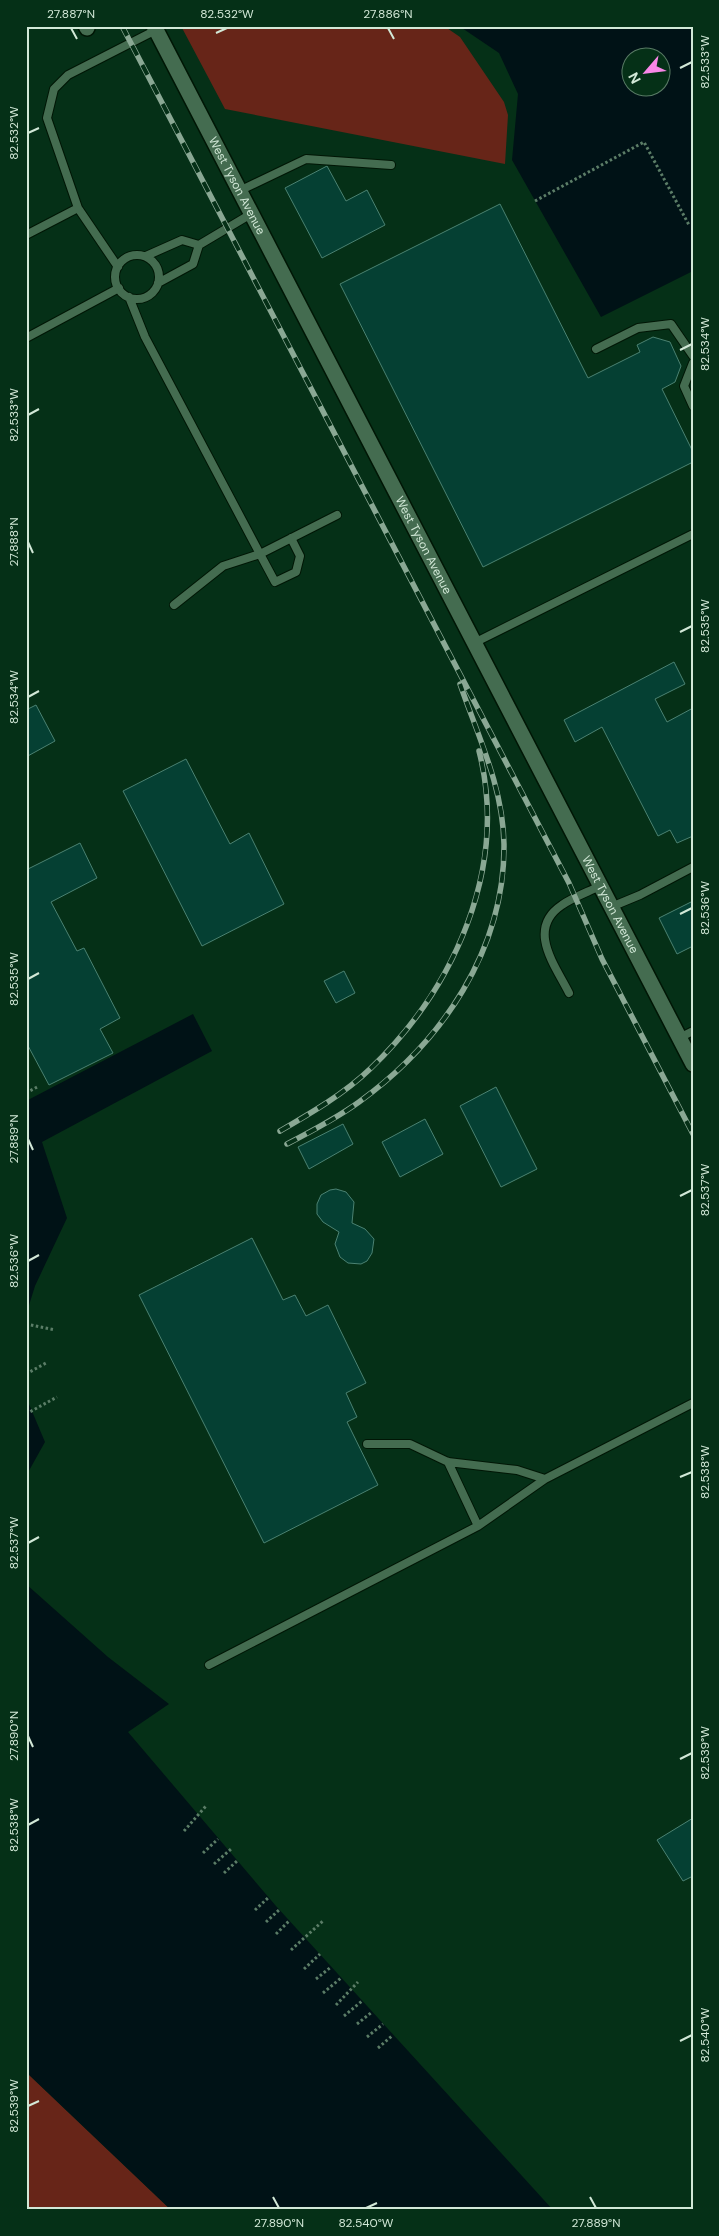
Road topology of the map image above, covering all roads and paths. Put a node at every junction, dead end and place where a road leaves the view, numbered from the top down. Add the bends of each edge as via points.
1 (155, 28) edge
2 (391, 165) dead end
3 (239, 191) junction
4 (535, 201) dead end
5 (78, 208) junction
6 (251, 214) junction
7 (689, 225) dead end
8 (26, 235) edge
9 (199, 245) junction
10 (146, 256) junction
11 (118, 267) junction
12 (158, 283) junction
13 (119, 288) junction
14 (129, 298) junction
15 (26, 338) edge
16 (596, 349) dead end
17 (693, 356) edge
18 (693, 363) edge
19 (693, 406) edge
20 (337, 516) dead end
21 (693, 534) edge
22 (291, 538) junction
23 (260, 554) junction
24 (174, 605) dead end
25 (474, 642) junction
26 (693, 867) edge
27 (600, 886) junction
28 (611, 907) junction
29 (569, 993) dead end
30 (686, 1035) edge
31 (693, 1064) edge
32 (40, 1086) dead end
33 (26, 1093) edge
34 (26, 1324) edge
35 (55, 1330) dead end
36 (46, 1363) dead end
37 (26, 1374) edge
38 (57, 1397) dead end
39 (693, 1403) edge
40 (26, 1414) edge
41 (366, 1444) dead end
42 (448, 1462) junction
43 (545, 1479) junction
44 (478, 1526) junction
45 (209, 1664) dead end
46 (206, 1806) dead end
47 (184, 1831) dead end
48 (218, 1839) dead end
49 (231, 1850) dead end
50 (203, 1853) dead end
51 (237, 1861) dead end
52 (214, 1864) dead end
53 (224, 1873) dead end
54 (269, 1897) dead end
55 (255, 1910) dead end
56 (279, 1910) dead end
57 (324, 1920) dead end
58 (289, 1921) dead end
59 (266, 1922) dead end
60 (276, 1934) dead end
61 (291, 1950) dead end
62 (320, 1954) dead end
63 (331, 1967) dead end
64 (304, 1969) dead end
65 (341, 1978) dead end
66 (316, 1979) dead end
67 (358, 1982) dead end
68 (323, 1993) dead end
69 (362, 2001) dead end
70 (336, 2005) dead end
71 (372, 2012) dead end
72 (344, 2016) dead end
73 (357, 2024) dead end
74 (383, 2024) dead end
75 (393, 2034) dead end
76 (367, 2037) dead end
77 (378, 2048) dead end

1 - 3 street, West Tyson Avenue
1 - 5 lane via 68,74 54,89 47,118
2 - 3 lane via 306,159
3 - 6 street, West Tyson Avenue
4 - 7 path via 644,142
5 - 8 lane
5 - 11 lane
6 - 9 lane
6 - 25 street, West Tyson Avenue
9 - 10 lane via 182,240
9 - 12 lane via 192,264
10 - 11 lane via 132,255
10 - 12 lane via 159,272
11 - 13 lane via 115,277
12 - 14 lane via 148,296
13 - 14 lane
13 - 15 lane
14 - 23 lane via 145,337
16 - 17 lane via 638,328 671,324
18 - 19 lane via 684,386
20 - 22 lane
21 - 25 lane
22 - 23 lane
22 - 23 lane via 300,556 296,572 275,582
23 - 24 lane via 223,566
25 - 27 street, West Tyson Avenue
26 - 28 lane
27 - 28 street, West Tyson Avenue
27 - 29 lane via 562,905 551,914 544,927 544,944
28 - 30 street, West Tyson Avenue
30 - 31 street, West Tyson Avenue
32 - 33 path
34 - 35 path
36 - 37 path
38 - 40 path
39 - 43 lane
41 - 42 lane via 410,1444
42 - 43 lane via 517,1470
42 - 44 lane
43 - 44 lane
44 - 45 lane
46 - 47 path
48 - 50 path
49 - 52 path
51 - 53 path
54 - 55 path
56 - 59 path
57 - 61 path
58 - 60 path
62 - 64 path
63 - 66 path
65 - 68 path
67 - 70 path
69 - 72 path
71 - 73 path
74 - 76 path
75 - 77 path

